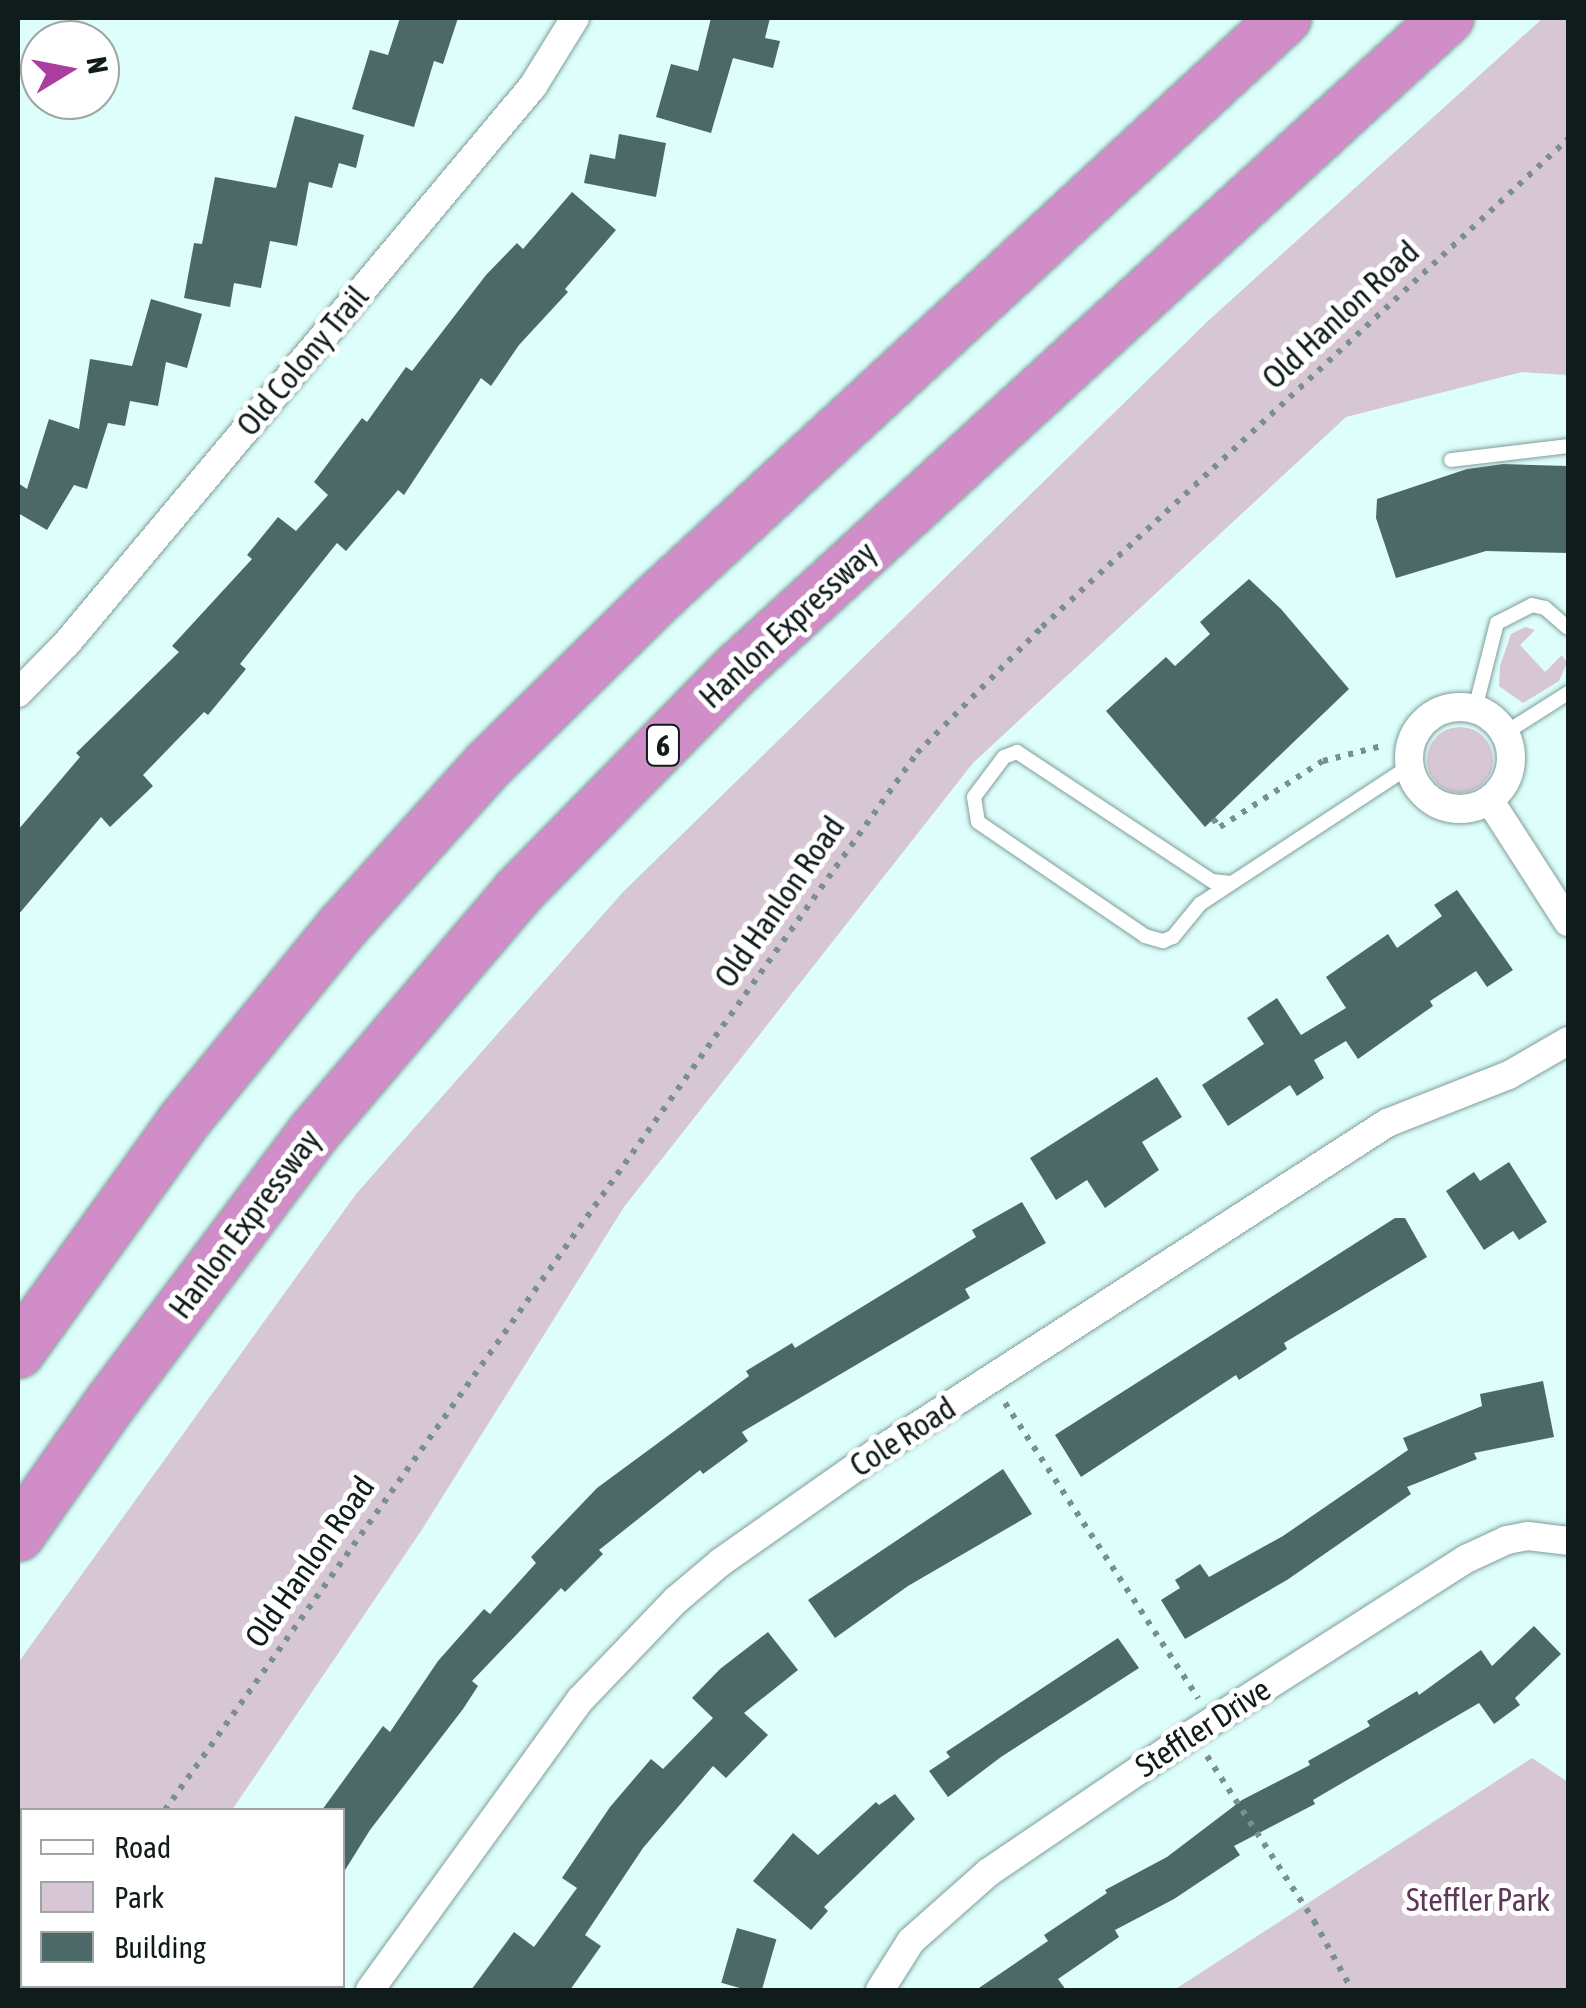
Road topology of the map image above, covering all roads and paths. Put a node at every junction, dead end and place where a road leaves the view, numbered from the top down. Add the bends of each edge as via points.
1 (575, 18) edge
2 (1286, 18) edge
3 (1447, 18) edge
4 (1568, 139) edge
5 (1568, 446) edge
6 (1451, 460) dead end
7 (1568, 628) edge
8 (18, 693) edge
9 (1568, 693) edge
10 (1475, 709) junction
11 (1505, 732) junction
12 (1382, 746) dead end
13 (1410, 766) junction
14 (1490, 800) junction
15 (1214, 819) dead end
16 (1231, 883) junction
17 (1568, 922) edge
18 (1568, 1041) edge
19 (18, 1352) edge
20 (990, 1381) junction
21 (18, 1535) edge
22 (1568, 1541) edge
23 (1203, 1727) junction
24 (165, 1808) edge
25 (370, 1990) edge
26 (880, 1990) edge
27 (1352, 1990) edge

1 - 8 street, Old Colony Trail via 532,86 80,628
2 - 19 highway via 686,572 489,764 343,926 183,1122
3 - 21 highway, Hanlon Expressway / 6 via 734,672 518,892 314,1132
4 - 24 path, Old Hanlon Road via 1042,627 917,753
5 - 6 lane
7 - 10 lane via 1545,608 1532,606 1497,624
9 - 11 lane
10 - 11 street
10 - 13 street via 1460,706 1430,716 1412,742
11 - 14 street via 1512,763
12 - 15 path via 1324,762 1220,827
13 - 14 street via 1418,787 1442,807 1474,808
13 - 16 lane
14 - 17 street
16 - 16 lane via 1212,881 1017,752 1004,757 974,797 978,822 1154,940 1173,937 1200,904
18 - 20 street, Cole Road via 1520,1070 1387,1123
20 - 23 path
20 - 25 street, Cole Road via 768,1526 676,1600 548,1740
22 - 23 street, Steffler Drive via 1528,1536 1466,1559
23 - 26 street, Steffler Drive via 988,1872 911,1941
23 - 27 path

